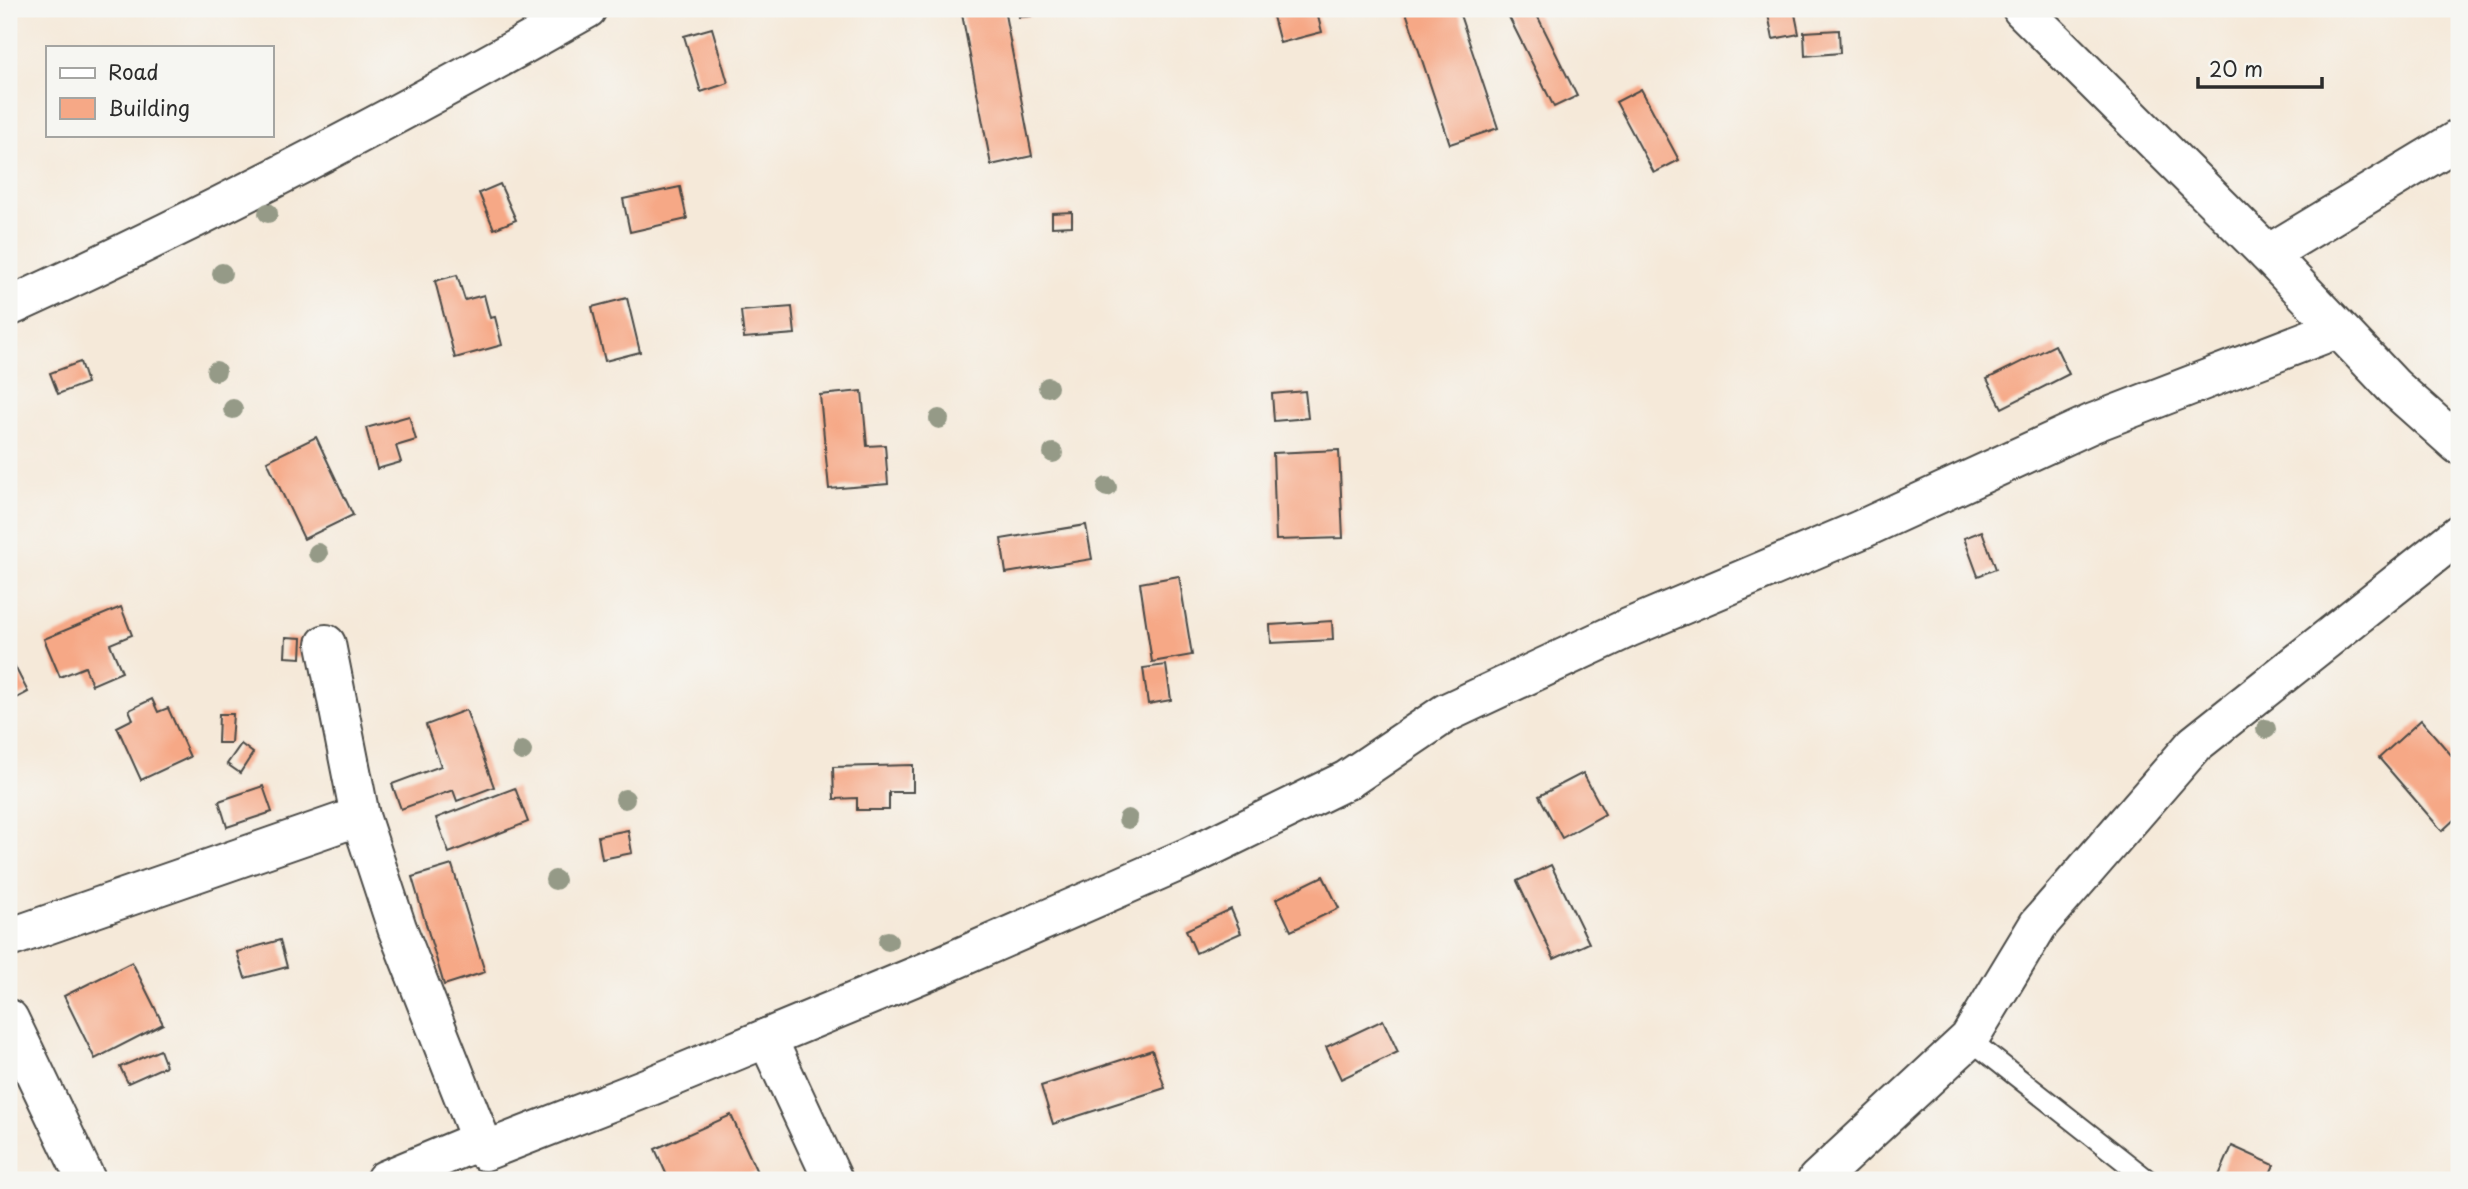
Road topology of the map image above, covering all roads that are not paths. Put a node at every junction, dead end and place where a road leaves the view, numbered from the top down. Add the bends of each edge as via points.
1 (587, 9) edge
2 (2022, 9) edge
3 (2459, 138) edge
4 (2269, 254) junction
5 (9, 307) edge
6 (2337, 329) junction
7 (2459, 444) edge
8 (2459, 534) edge
9 (326, 644) dead end
10 (360, 816) junction
11 (9, 939) edge
12 (9, 1019) edge
13 (767, 1038) junction
14 (1969, 1039) junction
15 (481, 1140) junction
16 (86, 1180) edge
17 (385, 1180) edge
18 (833, 1180) edge
19 (1817, 1180) edge
20 (2148, 1180) edge

1 - 5 street via 471,75 134,250
2 - 4 street
3 - 4 street
4 - 6 street
6 - 7 street
6 - 13 street via 2093,423 1860,530 1628,628 1446,713 1347,780 1189,857
8 - 14 street via 2195,744 2038,925
9 - 10 street
10 - 11 street
10 - 15 street via 397,928
12 - 16 street
13 - 15 street via 485,1151
13 - 18 street
14 - 19 street
14 - 20 lane
15 - 17 street

